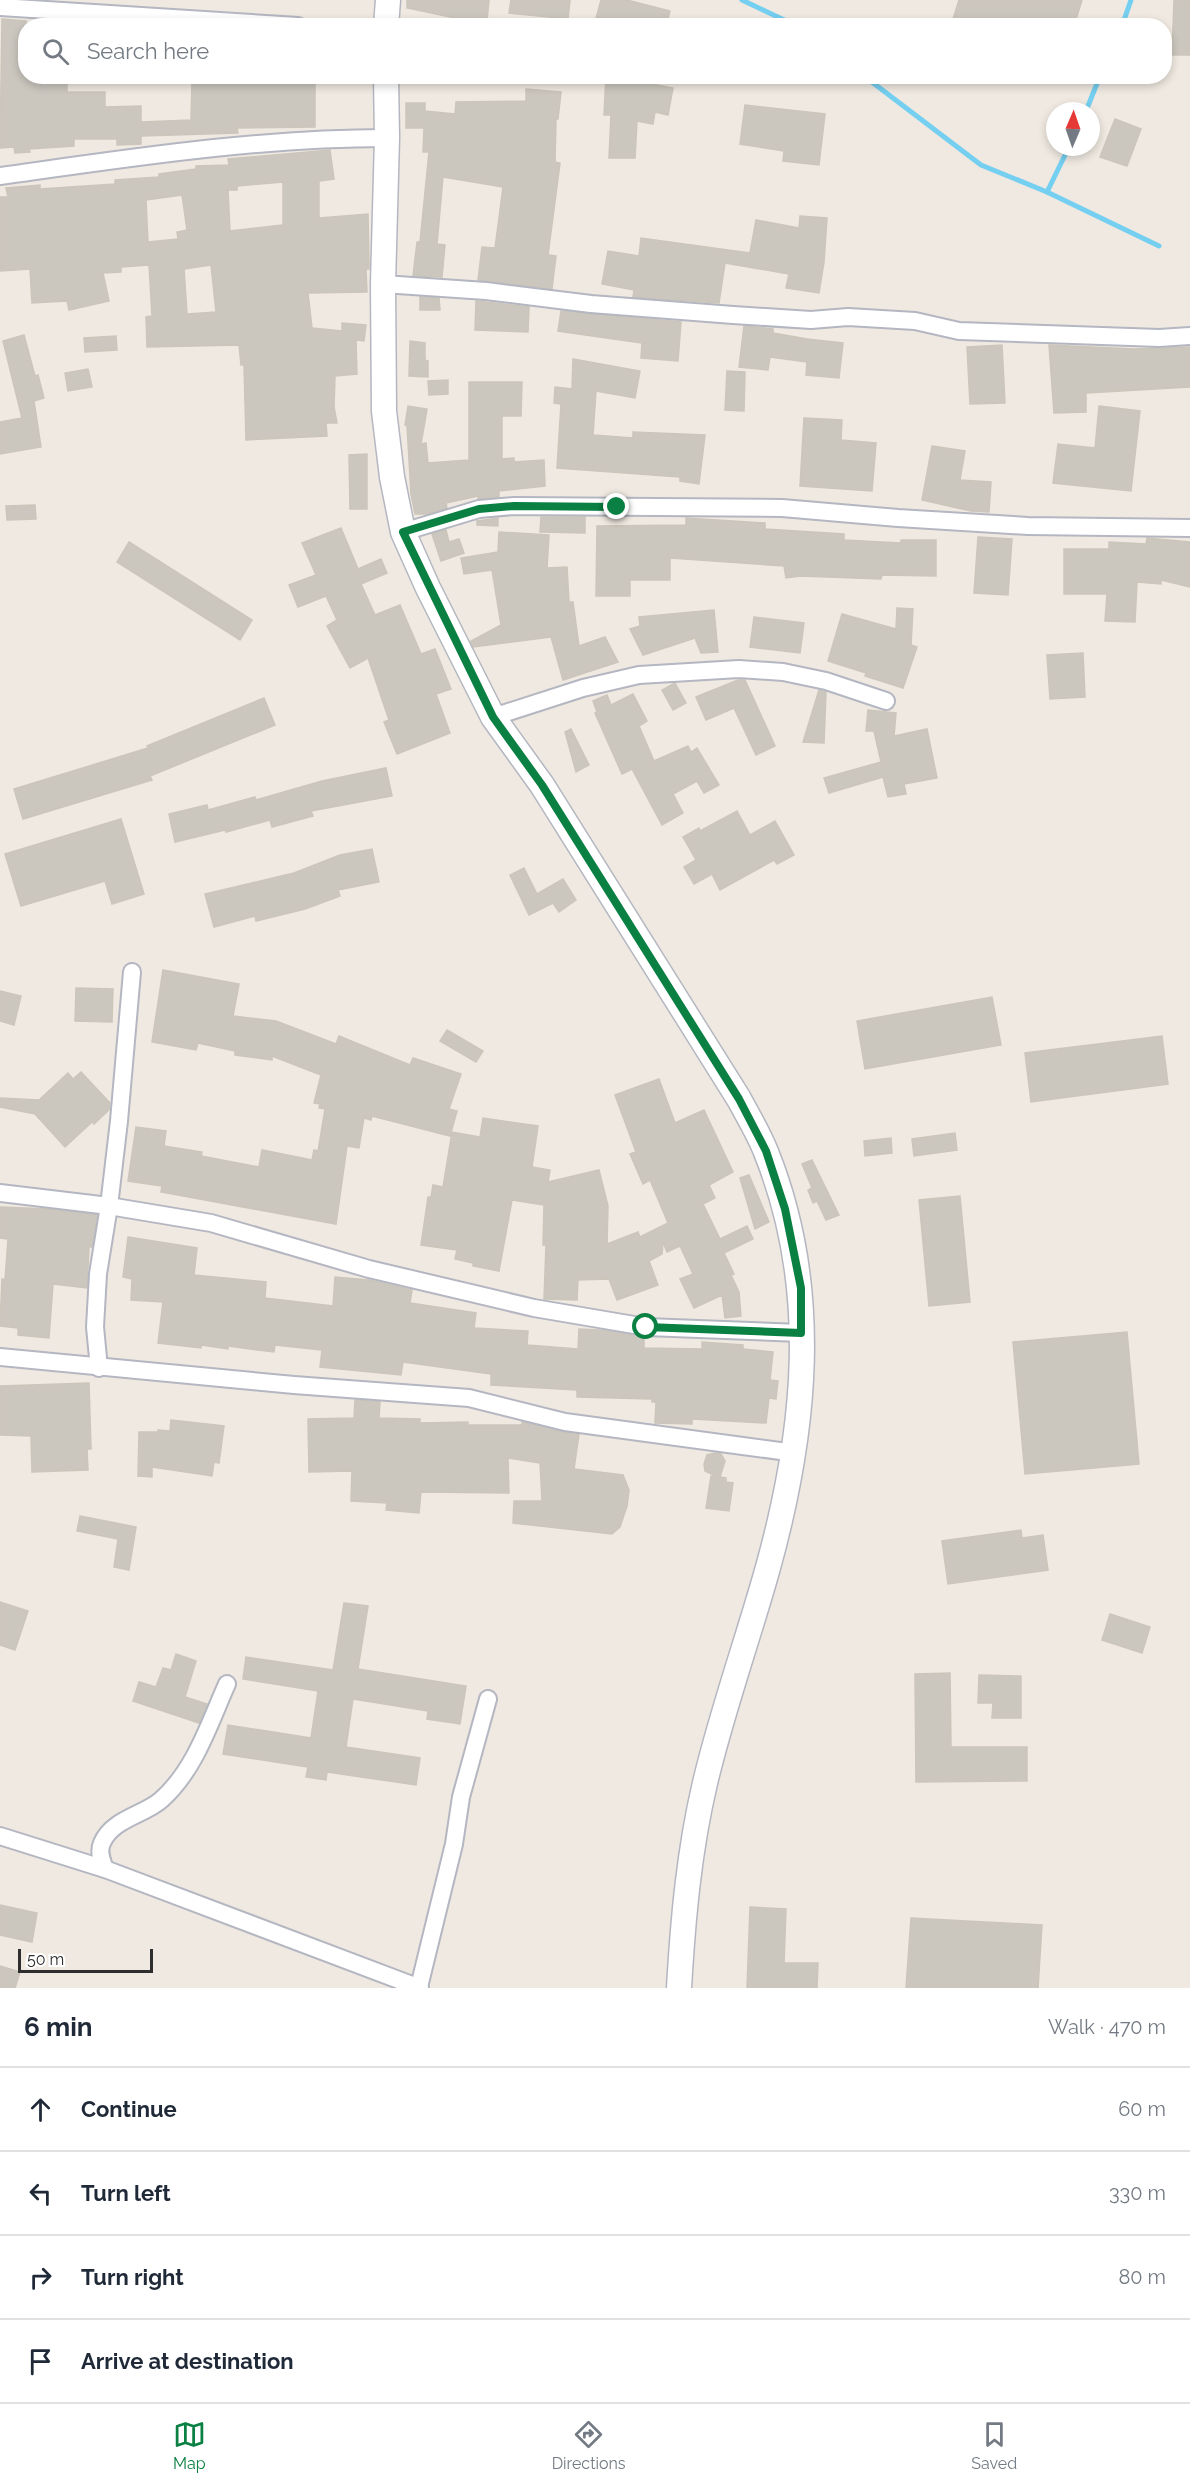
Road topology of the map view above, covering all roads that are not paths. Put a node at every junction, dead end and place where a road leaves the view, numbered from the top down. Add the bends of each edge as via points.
1 (388, 0) edge
2 (0, 7) edge
3 (173, 18) edge
4 (387, 18) edge
5 (386, 84) edge
6 (387, 138) junction
7 (0, 176) edge
8 (383, 284) junction
9 (1190, 336) edge
10 (1190, 528) edge
11 (403, 532) junction
12 (886, 700) dead end
13 (493, 717) junction
14 (132, 972) dead end
15 (0, 1193) edge
16 (109, 1206) junction
17 (801, 1333) junction
18 (0, 1357) edge
19 (99, 1368) junction
20 (795, 1453) junction
21 (227, 1684) dead end
22 (488, 1699) dead end
23 (0, 1836) edge
24 (105, 1869) junction
25 (419, 1988) edge
26 (679, 1988) edge

1 - 4 main road
2 - 3 street
5 - 6 main road
6 - 7 street via 250,143
6 - 8 main road
8 - 9 street via 701,313 915,321 959,331
8 - 11 main road via 384,411
10 - 11 street via 1028,526 782,508 514,506 479,509
11 - 13 main road
12 - 13 street via 826,681 783,672 739,669 639,675
13 - 17 main road via 542,785 739,1099 766,1151 785,1209 801,1288
14 - 16 street
15 - 16 street
16 - 17 street via 211,1223 369,1269 534,1308 646,1327
16 - 19 street via 98,1274 95,1327
17 - 20 main road via 802,1376
18 - 19 street
19 - 20 street via 469,1398 565,1422
20 - 26 main road via 767,1570 705,1784 685,1892
21 - 24 street via 189,1768 160,1801 113,1829 102,1842 100,1853
22 - 25 street via 461,1797 454,1844
23 - 24 street
24 - 25 street

